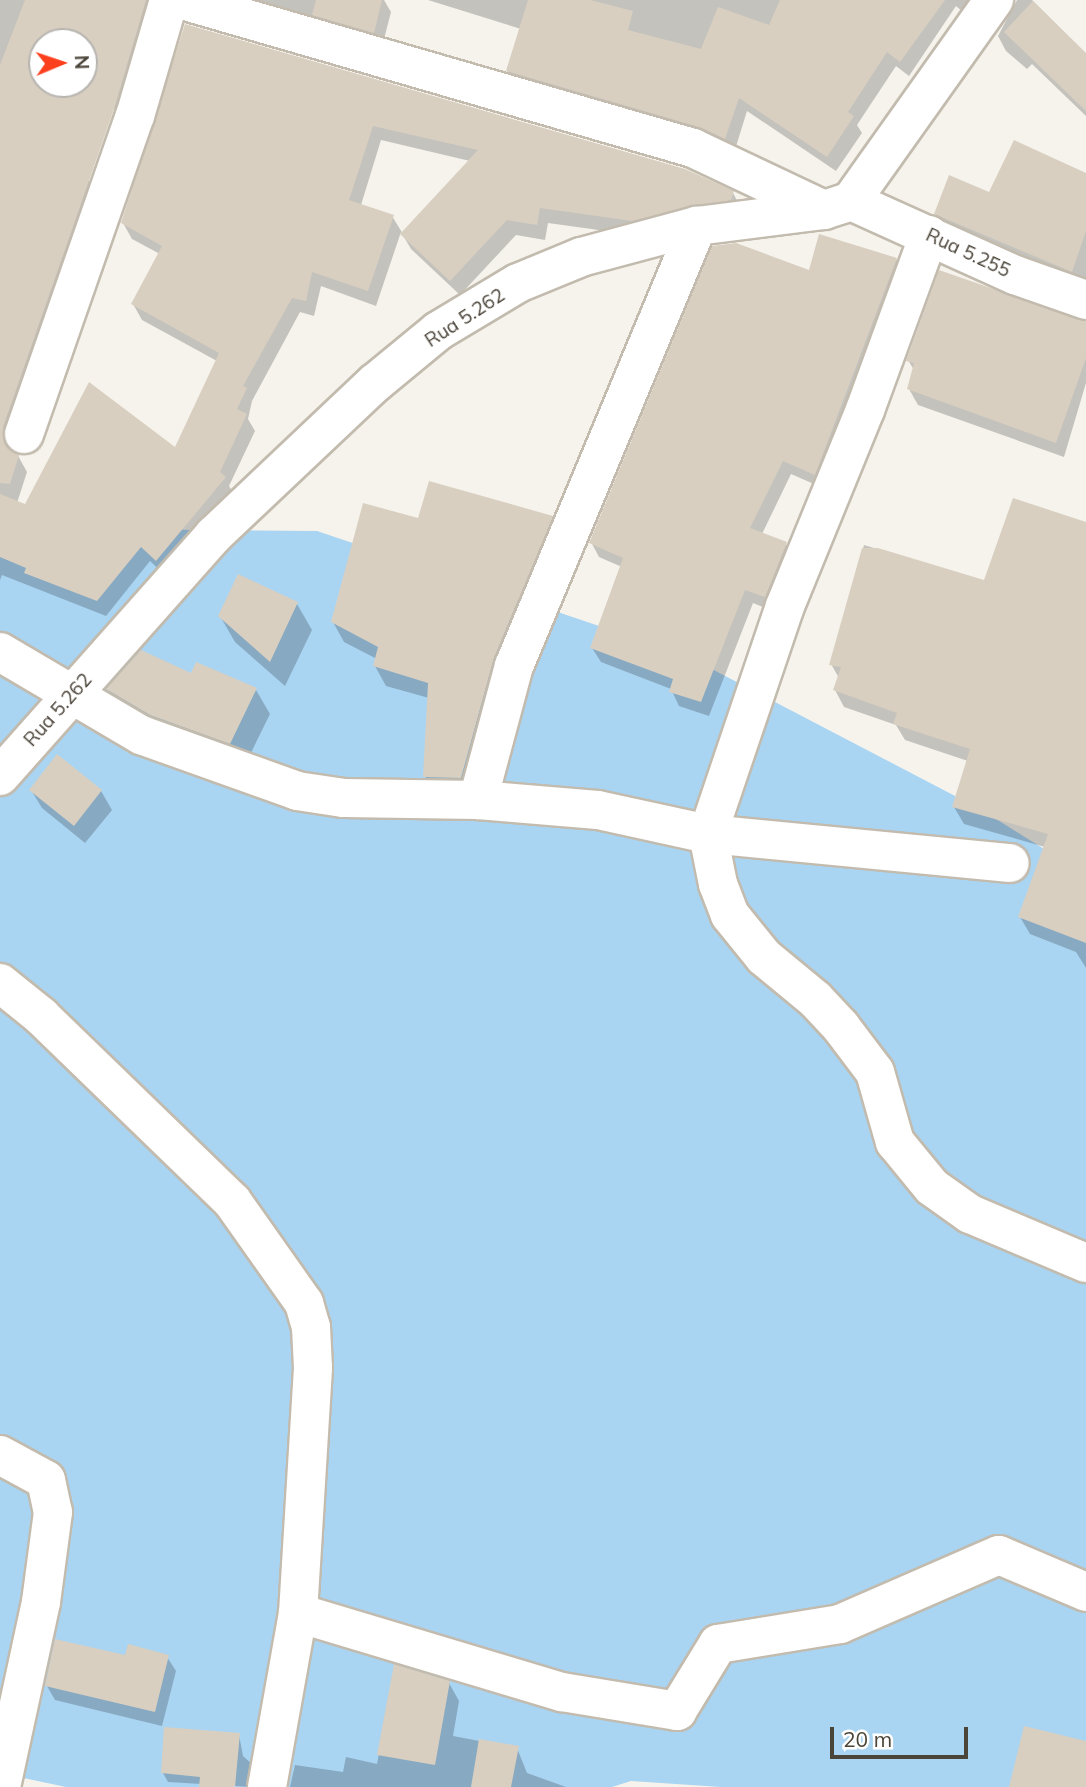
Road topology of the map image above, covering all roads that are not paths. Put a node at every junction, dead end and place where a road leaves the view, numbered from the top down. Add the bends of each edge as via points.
1 (169, 0) edge
2 (182, 0) edge
3 (994, 0) edge
4 (838, 205) junction
5 (697, 226) junction
6 (929, 235) junction
7 (1086, 300) edge
8 (24, 434) dead end
9 (0, 652) edge
10 (70, 697) junction
11 (0, 776) edge
12 (478, 800) junction
13 (708, 834) junction
14 (1010, 863) dead end
15 (0, 984) edge
16 (1086, 1263) edge
17 (0, 1455) edge
18 (1086, 1592) edge
19 (298, 1613) junction
20 (1, 1787) edge
21 (267, 1787) edge

1 - 8 street via 135,116
2 - 4 street, Rua 5.255 via 693,148
3 - 4 street
4 - 5 street, Rua 5.262
4 - 6 street, Rua 5.255
5 - 10 street, Rua 5.262 via 581,257 518,283 438,331 375,383 214,535
5 - 12 street via 514,666
6 - 7 street, Rua 5.255 via 1015,275
6 - 13 street via 865,410 785,606
9 - 10 street
10 - 11 street, Rua 5.262
10 - 12 street via 141,735 297,791 344,798
12 - 13 street via 598,810
13 - 14 street
13 - 16 street via 730,915 764,957 841,1027 875,1072 895,1142 933,1187 970,1214
15 - 19 street via 41,1016 232,1201 304,1303 311,1327 313,1368
17 - 20 street via 46,1480 53,1512 41,1602
18 - 19 street via 999,1555 840,1624 718,1644 677,1711 562,1692
19 - 21 street

